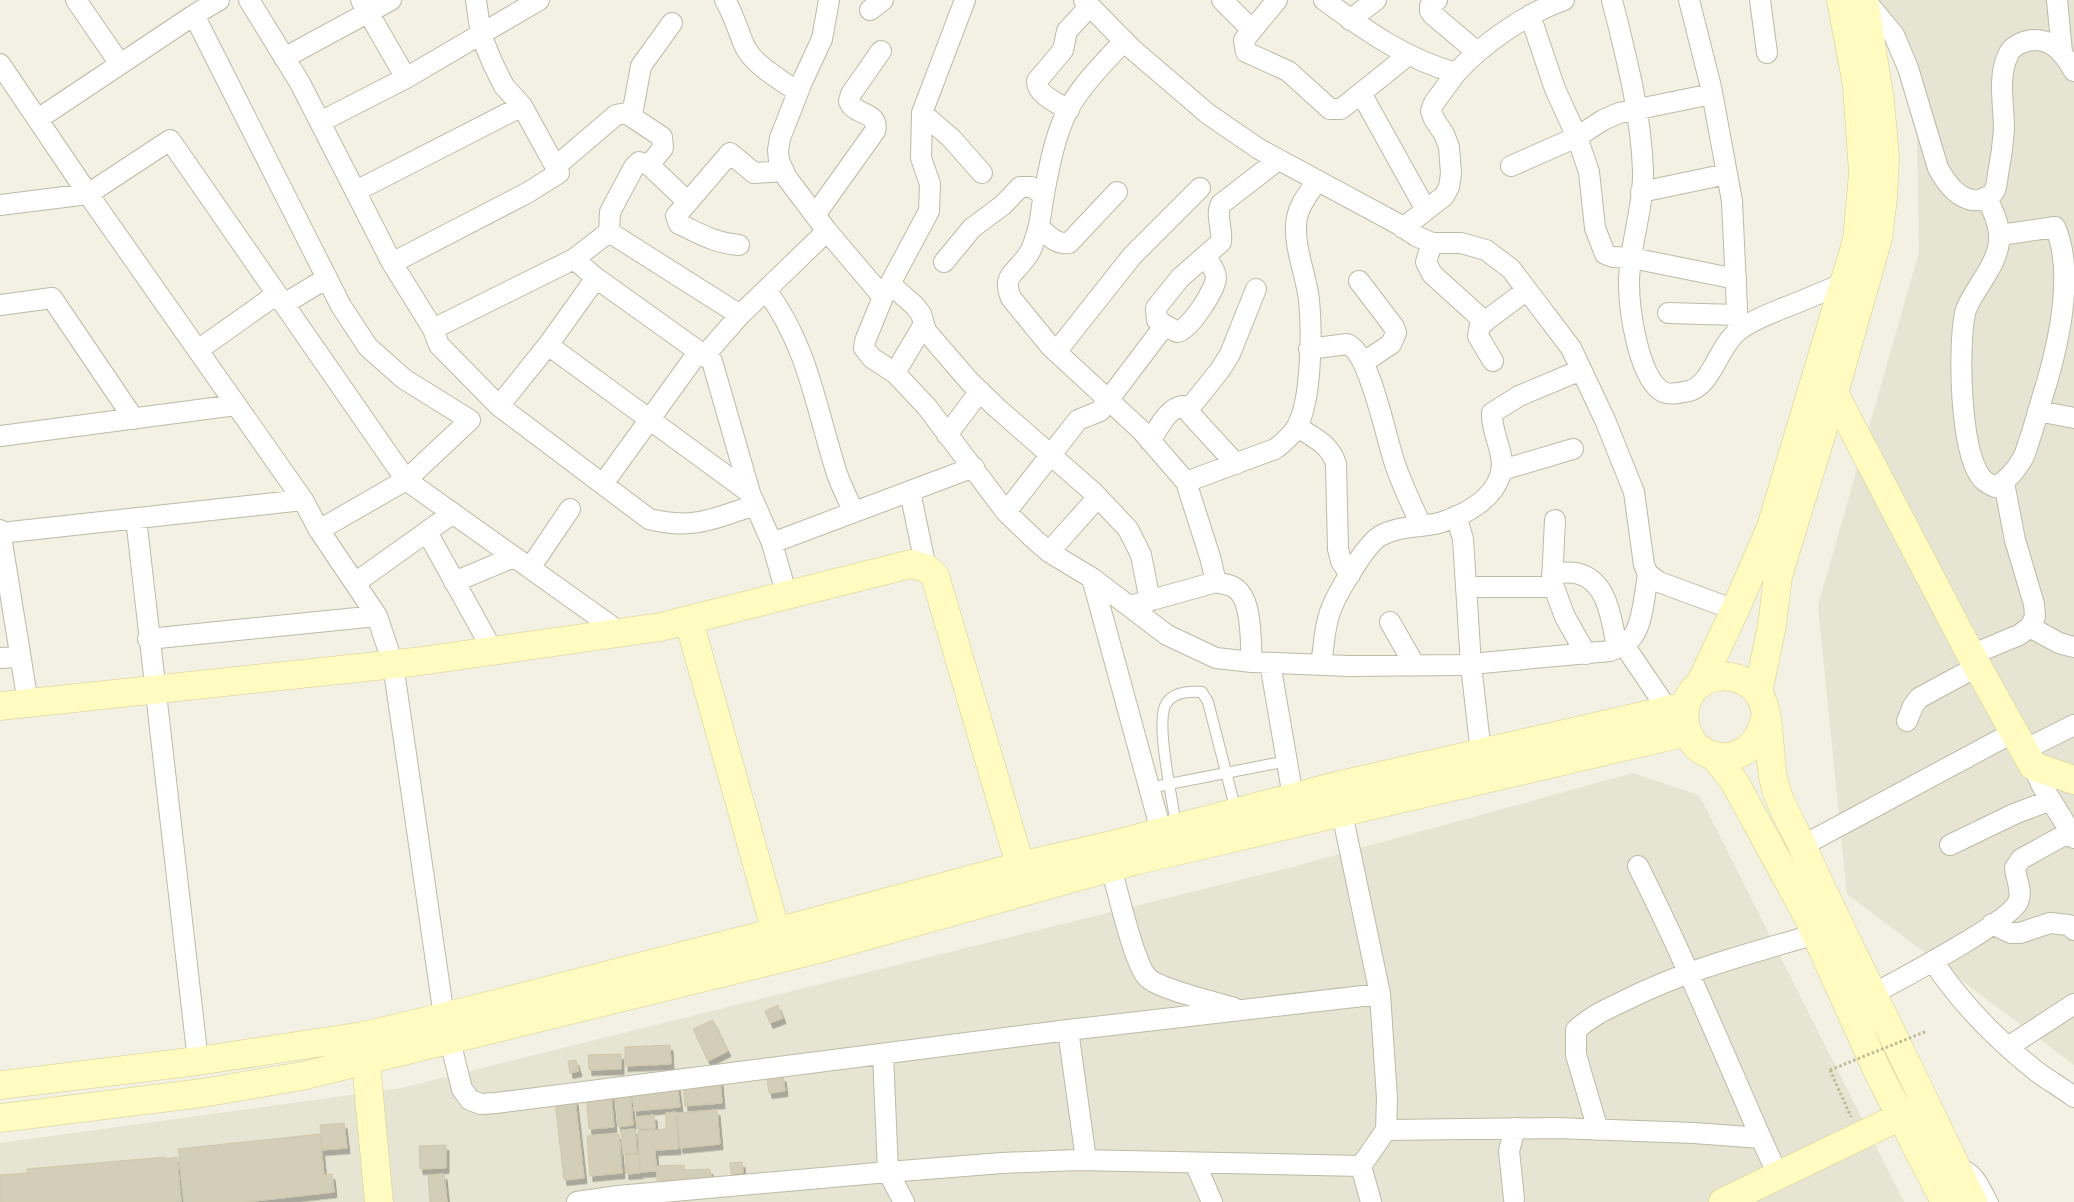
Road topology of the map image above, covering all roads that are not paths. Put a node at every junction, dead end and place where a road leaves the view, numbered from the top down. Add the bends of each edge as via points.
1 (76, 0) edge
2 (219, 0) edge
3 (249, 0) edge
4 (391, 0) edge
5 (476, 0) edge
6 (539, 0) edge
7 (725, 0) edge
8 (829, 0) edge
9 (965, 0) edge
10 (1222, 0) edge
11 (1277, 0) edge
12 (1324, 0) edge
13 (1376, 0) edge
14 (1437, 0) edge
15 (1564, 0) edge
16 (1612, 0) edge
17 (1690, 0) edge
18 (1760, 0) edge
19 (1841, 0) edge
20 (1864, 0) edge
21 (2057, 0) edge
22 (1087, 3) edge
23 (364, 6) edge
24 (194, 15) junction
25 (1530, 15) junction
26 (1350, 20) junction
27 (672, 23) dead end
28 (1252, 30) junction
29 (481, 35) junction
30 (1124, 40) junction
31 (881, 51) dead end
32 (1477, 52) junction
33 (2062, 52) junction
34 (1767, 53) dead end
35 (1408, 56) junction
36 (284, 58) junction
37 (0, 64) edge
38 (120, 64) junction
39 (2074, 71) edge
40 (1456, 73) junction
41 (406, 78) junction
42 (798, 92) junction
43 (1361, 93) junction
44 (1712, 94) junction
45 (522, 106) junction
46 (1636, 108) junction
47 (1069, 110) junction
48 (922, 113) junction
49 (632, 115) junction
50 (38, 120) junction
51 (320, 122) junction
52 (1577, 137) junction
53 (1278, 160) junction
54 (649, 165) junction
55 (556, 166) junction
56 (1511, 166) dead end
57 (784, 171) junction
58 (982, 173) dead end
59 (1727, 174) junction
60 (1318, 181) junction
61 (1200, 188) dead end
62 (356, 191) junction
63 (1117, 192) dead end
64 (1641, 192) junction
65 (88, 194) junction
66 (1044, 195) junction
67 (1986, 198) junction
68 (688, 202) junction
69 (0, 205) edge
70 (1426, 210) junction
71 (821, 223) junction
72 (1039, 227) junction
73 (1403, 228) junction
74 (609, 232) junction
75 (2068, 234) edge
76 (2000, 235) junction
77 (1432, 242) junction
78 (739, 245) dead end
79 (1204, 257) junction
80 (1632, 258) junction
81 (574, 259) junction
82 (944, 262) dead end
83 (392, 263) junction
84 (328, 278) junction
85 (596, 278) junction
86 (1736, 279) junction
87 (1359, 281) dead end
88 (1844, 283) junction
89 (1256, 289) dead end
90 (766, 290) junction
91 (1527, 290) junction
92 (886, 291) junction
93 (281, 299) junction
94 (0, 305) edge
95 (1668, 313) dead end
96 (740, 316) junction
97 (1485, 322) junction
98 (1738, 323) junction
99 (924, 324) junction
100 (1164, 325) junction
101 (433, 329) junction
102 (548, 345) junction
103 (1309, 349) junction
104 (198, 350) junction
105 (1056, 352) junction
106 (702, 353) junction
107 (1364, 362) junction
108 (1493, 362) dead end
109 (1581, 370) junction
110 (895, 373) junction
111 (980, 392) junction
112 (1834, 393) junction
113 (1108, 400) junction
114 (494, 402) junction
115 (236, 405) junction
116 (1188, 410) junction
117 (2038, 411) junction
118 (134, 418) junction
119 (2074, 418) edge
120 (470, 420) junction
121 (650, 420) junction
122 (1297, 427) junction
123 (947, 435) junction
124 (0, 436) edge
125 (1150, 441) junction
126 (1573, 449) dead end
127 (1051, 454) junction
128 (1236, 464) junction
129 (974, 467) junction
130 (1502, 470) junction
131 (406, 480) junction
132 (1186, 482) junction
133 (2004, 483) junction
134 (603, 484) junction
135 (910, 492) junction
136 (1098, 497) junction
137 (752, 499) junction
138 (303, 500) junction
139 (570, 509) dead end
140 (854, 512) junction
141 (1006, 512) junction
142 (453, 514) junction
143 (1456, 516) junction
144 (136, 518) junction
145 (1555, 520) dead end
146 (1421, 525) junction
147 (319, 530) junction
148 (0, 532) edge
149 (427, 532) junction
150 (772, 544) junction
151 (1049, 552) junction
152 (522, 562) junction
153 (926, 568) junction
154 (1648, 574) junction
155 (1350, 575) junction
156 (1092, 578) junction
157 (1552, 580) junction
158 (454, 582) junction
159 (1216, 582) junction
160 (355, 583) junction
161 (1466, 587) junction
162 (787, 596) junction
163 (1150, 601) junction
164 (1130, 606) junction
165 (1735, 610) junction
166 (377, 616) junction
167 (689, 621) junction
168 (1390, 622) dead end
169 (2030, 627) junction
170 (621, 633) junction
171 (148, 639) junction
172 (1620, 647) junction
173 (2074, 647) edge
174 (493, 651) junction
175 (1586, 654) junction
176 (20, 656) junction
177 (0, 658) edge
178 (1975, 661) junction
179 (1261, 662) junction
180 (393, 664) junction
181 (1321, 665) junction
182 (1471, 665) junction
183 (1415, 666) junction
184 (154, 690) junction
185 (28, 703) junction
186 (1762, 705) junction
187 (0, 706) edge
188 (1685, 708) junction
189 (1907, 721) dead end
190 (2074, 725) edge
191 (2024, 749) junction
192 (1481, 753) junction
193 (1714, 756) junction
194 (1287, 761) junction
195 (1226, 772) junction
196 (2074, 780) edge
197 (1170, 784) junction
198 (1149, 788) junction
199 (1293, 797) junction
200 (2051, 800) junction
201 (1236, 812) junction
202 (1342, 813) junction
203 (1169, 829) junction
204 (2072, 835) edge
205 (1950, 844) dead end
206 (1802, 846) junction
207 (1638, 866) dead end
208 (1111, 868) junction
209 (1024, 878) junction
210 (1992, 924) junction
211 (2074, 930) edge
212 (776, 932) junction
213 (1816, 934) junction
214 (1933, 961) junction
215 (1687, 973) junction
216 (1380, 994) junction
217 (1873, 994) junction
218 (2074, 1004) edge
219 (1240, 1010) junction
220 (447, 1029) junction
221 (1068, 1030) junction
222 (2008, 1047) junction
223 (364, 1048) junction
224 (883, 1054) junction
225 (198, 1061) junction
226 (0, 1085) edge
227 (2074, 1098) edge
228 (1926, 1104) junction
229 (1901, 1116) junction
230 (0, 1118) edge
231 (1515, 1128) junction
232 (1386, 1130) junction
233 (1598, 1130) junction
234 (1761, 1138) junction
235 (1086, 1160) junction
236 (1954, 1162) junction
237 (1195, 1163) junction
238 (1361, 1166) junction
239 (888, 1172) junction
240 (1778, 1175) junction
241 (619, 1199) edge
242 (1514, 1199) dead end
243 (379, 1202) edge
244 (577, 1202) edge
245 (904, 1202) edge
246 (1212, 1202) edge
247 (1371, 1202) edge
248 (1722, 1202) edge
249 (1945, 1202) edge
250 (1973, 1202) edge
251 (1993, 1202) edge

1 - 38 street
2 - 24 street
3 - 36 street
4 - 23 street
5 - 29 street
6 - 29 street
7 - 42 street via 753,58
8 - 42 street via 822,39
9 - 48 street
10 - 28 street
11 - 28 street
12 - 26 street
13 - 26 street
14 - 32 street via 1430,6 1432,14
15 - 25 street
16 - 46 street
17 - 44 street
18 - 34 street
19 - 88 main road via 1857,85 1863,173 1857,240
20 - 67 street via 1894,35 1908,68 1943,178 1968,199
20 - 112 main road via 1880,101 1885,158 1883,198 1878,238
21 - 33 street
22 - 30 street
22 - 47 street via 1067,31 1063,50 1037,85
23 - 36 street
23 - 41 street
24 - 38 street
24 - 84 street
25 - 32 street
25 - 52 street
26 - 35 street
27 - 49 street via 642,66
28 - 43 street via 1244,40 1246,52 1288,71 1330,110 1341,109
29 - 41 street
29 - 45 street via 504,86
30 - 47 street via 1078,94
30 - 53 street via 1208,114
31 - 71 street via 849,101 854,109 873,118 876,131
32 - 40 street
33 - 39 street
33 - 67 street via 2048,42 2034,40 2020,43 2009,51 2002,79 2004,128 1997,184 1992,195
35 - 40 street
35 - 43 street
36 - 51 street
37 - 50 street
38 - 50 street
40 - 70 street via 1431,111 1449,147 1449,186 1444,196
41 - 51 street
42 - 57 street via 780,138 778,150
43 - 70 street
44 - 46 street
44 - 59 street
45 - 55 street
45 - 62 street
46 - 52 street via 1603,120
46 - 64 street via 1643,172
47 - 66 street via 1056,141
48 - 58 street via 952,138
48 - 92 street via 921,158 930,184 929,211
49 - 54 street via 662,137 663,148
49 - 55 street via 616,115
50 - 65 street
51 - 62 street
52 - 56 street
52 - 80 street via 1589,172 1595,228 1601,247 1605,254 1613,257
53 - 60 street
53 - 79 street via 1221,204 1218,216 1221,242
54 - 68 street
54 - 74 street via 639,162 634,167 610,212
55 - 83 street via 559,173 527,193
57 - 68 street via 754,173 730,154
57 - 71 street
59 - 64 street
59 - 86 street via 1732,201
60 - 73 street
60 - 103 street via 1302,204 1296,229 1309,300
61 - 105 street via 1132,256
62 - 83 street
63 - 72 street via 1069,243 1056,241
64 - 80 street
65 - 69 street
65 - 93 street via 170,140
65 - 104 street
66 - 72 street
66 - 82 street via 1030,187 1020,187 1003,205 972,228
67 - 76 street via 1996,217
68 - 78 street via 676,216 679,224 720,243
70 - 73 street
71 - 90 street
71 - 92 street
72 - 105 street via 1031,251 1011,274 1007,289
73 - 77 street
74 - 81 street
74 - 96 street
75 - 76 street via 2055,227
75 - 117 street via 2068,304
76 - 133 street via 1991,267 1966,312 1962,365 1964,414 1973,460 1986,483 1995,487
77 - 91 street via 1462,242 1486,250 1510,269
77 - 97 street via 1426,262 1432,274
79 - 100 street via 1180,278 1156,308 1157,320
79 - 100 street via 1216,278 1194,320 1177,332
80 - 86 street
80 - 98 street via 1629,283 1636,342 1640,357 1660,391 1668,394 1700,386
81 - 85 street
81 - 101 street
83 - 101 street
84 - 93 street
84 - 120 street via 341,306 368,347 404,380
85 - 102 street
85 - 106 street
86 - 98 street
87 - 107 street via 1396,333 1392,344
88 - 98 street via 1757,319
88 - 165 main road via 1771,527
89 - 116 street via 1230,354
90 - 96 street
90 - 140 street via 780,309 811,378 838,475
91 - 97 street
91 - 109 street via 1570,348
92 - 99 street via 915,306
92 - 110 street via 864,348 872,358
93 - 104 street
93 - 131 street
94 - 118 street via 52,298
95 - 98 street
96 - 106 street
97 - 108 street via 1480,325 1478,336
99 - 110 street
99 - 111 street via 934,341
100 - 113 street
101 - 114 street via 440,345
102 - 114 street
102 - 121 street
103 - 107 street via 1347,344 1358,351
103 - 122 street via 1304,409
104 - 115 street
105 - 113 street
106 - 121 street
106 - 137 street via 712,362
107 - 146 street via 1395,464
109 - 130 street via 1519,396 1492,413
109 - 154 street via 1634,492
110 - 123 street via 927,407
111 - 123 street
111 - 127 street
112 - 178 main road
112 - 186 main road via 1778,576
113 - 125 street
113 - 127 street via 1096,414 1082,416
114 - 120 street
114 - 134 street
115 - 118 street
115 - 138 street
116 - 125 street via 1183,406 1171,410
116 - 128 street
117 - 119 street
117 - 133 street via 2024,456
118 - 124 street
120 - 131 street
121 - 134 street
121 - 137 street
122 - 128 street via 1275,449
122 - 155 street via 1325,444 1333,454 1338,549
123 - 129 street
125 - 132 street
126 - 130 street
127 - 136 street
127 - 141 street
128 - 132 street
129 - 135 street
129 - 141 street
130 - 143 street via 1494,488 1480,504
131 - 142 street
131 - 147 street
132 - 159 street
133 - 169 street via 2015,540 2034,604 2035,617
134 - 137 street via 649,519 669,524 697,524
135 - 140 street
135 - 153 street
136 - 151 street
136 - 163 street via 1136,541
137 - 150 street
138 - 144 street
138 - 147 street
139 - 152 street
140 - 150 street
141 - 151 street
142 - 149 street
142 - 152 street
143 - 146 street
143 - 161 street via 1463,540
144 - 148 street
144 - 171 street
145 - 157 street
146 - 155 street via 1378,537 1368,546
147 - 160 street
148 - 176 street
149 - 158 street
149 - 160 street
150 - 162 street
151 - 156 street
152 - 158 street
152 - 170 street
153 - 162 main road via 911,564
153 - 209 main road via 935,576
154 - 165 street via 1659,582
154 - 172 street via 1639,624 1634,636
155 - 181 street via 1330,612
156 - 164 street
156 - 198 street
157 - 161 street
157 - 172 street via 1574,572 1596,584 1610,613
157 - 175 street via 1565,618
158 - 174 street
159 - 163 street
159 - 179 street via 1234,587 1244,596
160 - 166 street
161 - 182 street
162 - 167 main road
163 - 164 street
164 - 179 street via 1167,636 1216,658
165 - 188 main road
166 - 171 street
166 - 180 street
167 - 170 main road
167 - 212 main road
168 - 183 street
169 - 173 street via 2059,643
169 - 178 street
170 - 174 main road
171 - 184 street
172 - 175 street
172 - 188 street
174 - 180 main road
175 - 182 street
176 - 177 street
176 - 185 street
178 - 189 street via 1919,698
178 - 191 main road
179 - 181 street
179 - 194 street
180 - 184 main road
180 - 220 street
181 - 183 street
182 - 183 street
182 - 192 street
184 - 185 main road
184 - 225 street
185 - 187 main road
186 - 188 main road via 1749,684 1724,676 1711,678
186 - 193 main road via 1763,729 1758,740 1738,755
186 - 206 main road via 1775,788
188 - 192 main road
188 - 193 main road via 1701,750
188 - 202 main road
190 - 191 street
191 - 196 main road
191 - 200 street
191 - 206 street
192 - 199 main road
193 - 213 main road via 1738,788
194 - 195 lane
194 - 199 street
195 - 197 lane
195 - 197 lane via 1208,702 1202,692 1184,692 1172,697 1165,705 1163,715 1162,733
195 - 201 lane
197 - 198 lane
197 - 203 lane
198 - 203 street
199 - 201 main road
200 - 204 street
200 - 205 street
201 - 203 main road
202 - 208 main road
202 - 216 street
203 - 209 main road via 1099,848
204 - 210 street via 2021,859 2015,868 2020,889 2017,905
206 - 217 main road
207 - 215 street via 1669,927
208 - 209 main road
208 - 219 street via 1138,962 1148,978 1163,986
209 - 212 main road
209 - 220 main road via 819,949
210 - 211 street via 2011,933 2050,923 2070,925
210 - 214 street
212 - 220 main road
213 - 215 street
213 - 229 main road
214 - 217 street
214 - 222 street via 1966,1007
215 - 233 street via 1590,1017 1576,1030 1576,1055
215 - 234 street
216 - 219 street
216 - 232 street
217 - 228 main road
218 - 222 street
219 - 221 street
220 - 223 main road
220 - 224 street via 462,1089 470,1100 481,1104
221 - 224 street
221 - 235 street
222 - 227 street
223 - 225 main road
223 - 230 main road via 302,1076 202,1094
223 - 243 main road
224 - 239 street
225 - 226 main road
228 - 229 main road
228 - 236 main road
229 - 240 main road
229 - 249 main road
231 - 232 street
231 - 233 street
231 - 242 street via 1509,1151
232 - 238 street
233 - 234 street
234 - 240 street
235 - 237 street
235 - 239 street
236 - 250 main road
236 - 251 lane via 1975,1170
237 - 238 street
237 - 246 street
238 - 247 street
239 - 241 street
239 - 245 street
240 - 248 main road
241 - 244 street

